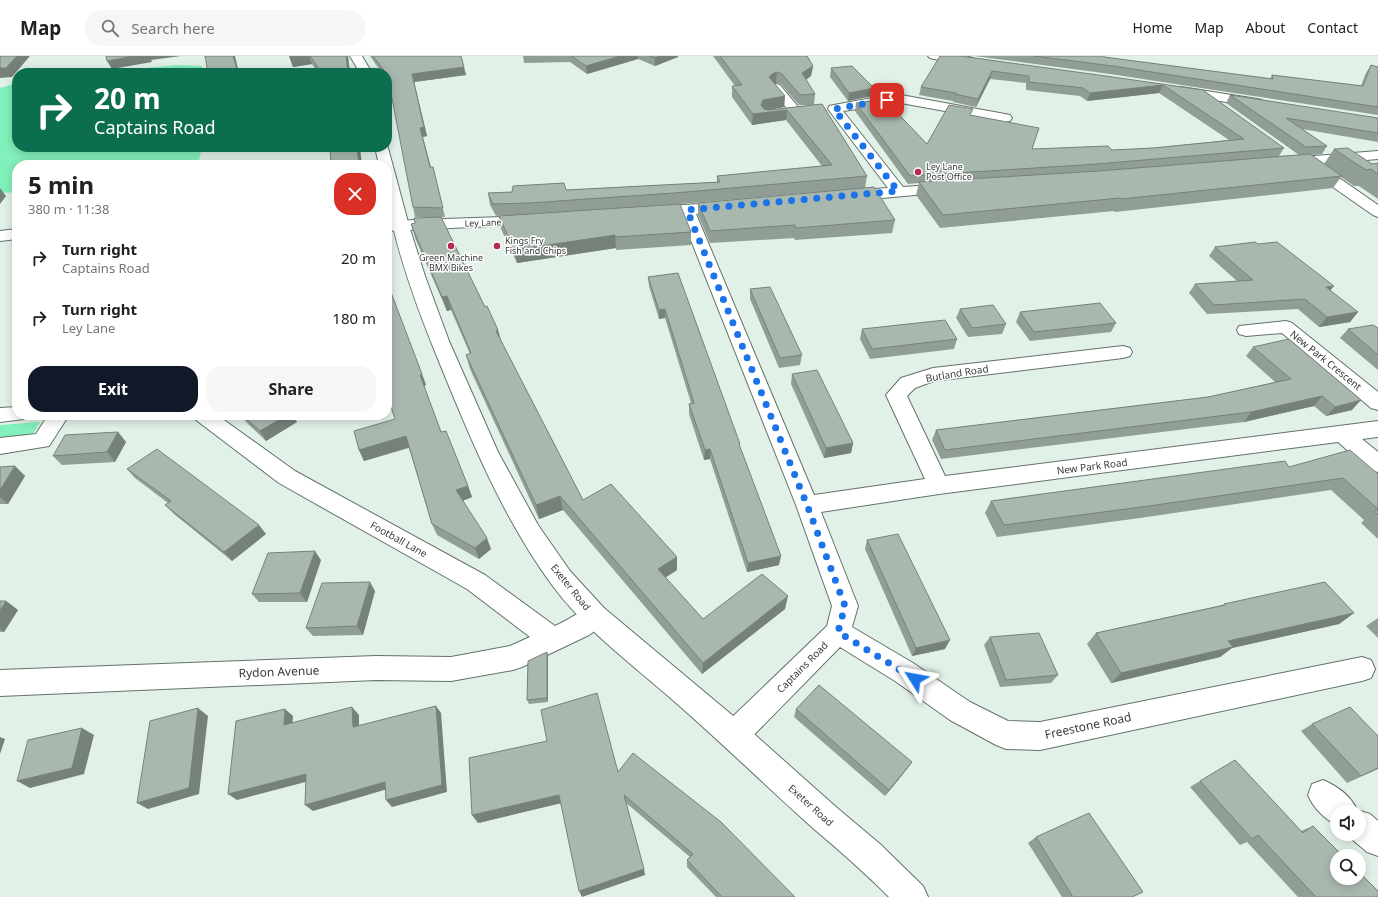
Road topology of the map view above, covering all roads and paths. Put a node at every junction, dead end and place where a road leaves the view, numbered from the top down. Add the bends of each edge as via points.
1 (356, 56) edge
2 (934, 56) edge
3 (982, 62) edge
4 (363, 68) edge
5 (776, 87) edge
6 (1173, 90) edge
7 (1204, 95) junction
8 (1269, 104) edge
9 (834, 109) junction
10 (1223, 110) edge
11 (795, 111) junction
12 (782, 113) dead end
13 (1005, 118) dead end
14 (1378, 155) edge
15 (1275, 157) edge
16 (1300, 161) junction
17 (961, 187) edge
18 (898, 191) junction
19 (837, 197) edge
20 (746, 205) edge
21 (392, 209) edge
22 (687, 210) junction
23 (1378, 212) edge
24 (640, 213) edge
25 (540, 220) edge
26 (394, 226) edge
27 (12, 235) edge
28 (0, 236) edge
29 (1246, 330) dead end
30 (1123, 352) dead end
31 (1378, 403) edge
32 (12, 414) edge
33 (0, 415) edge
34 (56, 420) edge
35 (210, 420) edge
36 (1378, 429) edge
37 (1343, 434) junction
38 (0, 446) edge
39 (1378, 464) edge
40 (939, 486) junction
41 (807, 505) junction
42 (595, 616) junction
43 (838, 632) junction
44 (553, 639) junction
45 (1362, 670) dead end
46 (0, 683) edge
47 (734, 735) junction
48 (1366, 831) edge
49 (1378, 841) edge
50 (912, 897) edge

1 - 4 street
2 - 3 street
5 - 11 street
6 - 7 street
7 - 8 street
7 - 10 street
9 - 11 street
9 - 13 street via 902,99
9 - 18 street
11 - 12 street
14 - 16 street
15 - 16 street
16 - 23 street
17 - 18 street
18 - 19 street
20 - 22 street
21 - 26 street, Exeter Road
22 - 24 street
22 - 41 street
25 - 26 street, Ley Lane
26 - 42 street, Exeter Road via 487,452 530,532 562,578
27 - 28 street
29 - 31 street, New Park Crescent via 1286,327
30 - 40 street, Butland Road via 933,375 908,383 896,395
32 - 33 street
34 - 38 street via 42,441
35 - 44 street, Football Lane via 287,477 476,582
36 - 37 street, New Park Road
37 - 39 street
37 - 40 street, New Park Road
40 - 41 street, New Park Road
41 - 43 street via 845,606
42 - 44 street via 580,627
42 - 47 street, Exeter Road
43 - 45 street, Freestone Road via 904,672 960,711 1006,735 1040,736
43 - 47 street, Captains Road
44 - 46 street, Rydon Avenue via 512,658 451,669 376,668
47 - 50 street, Exeter Road via 869,855
48 - 49 street

